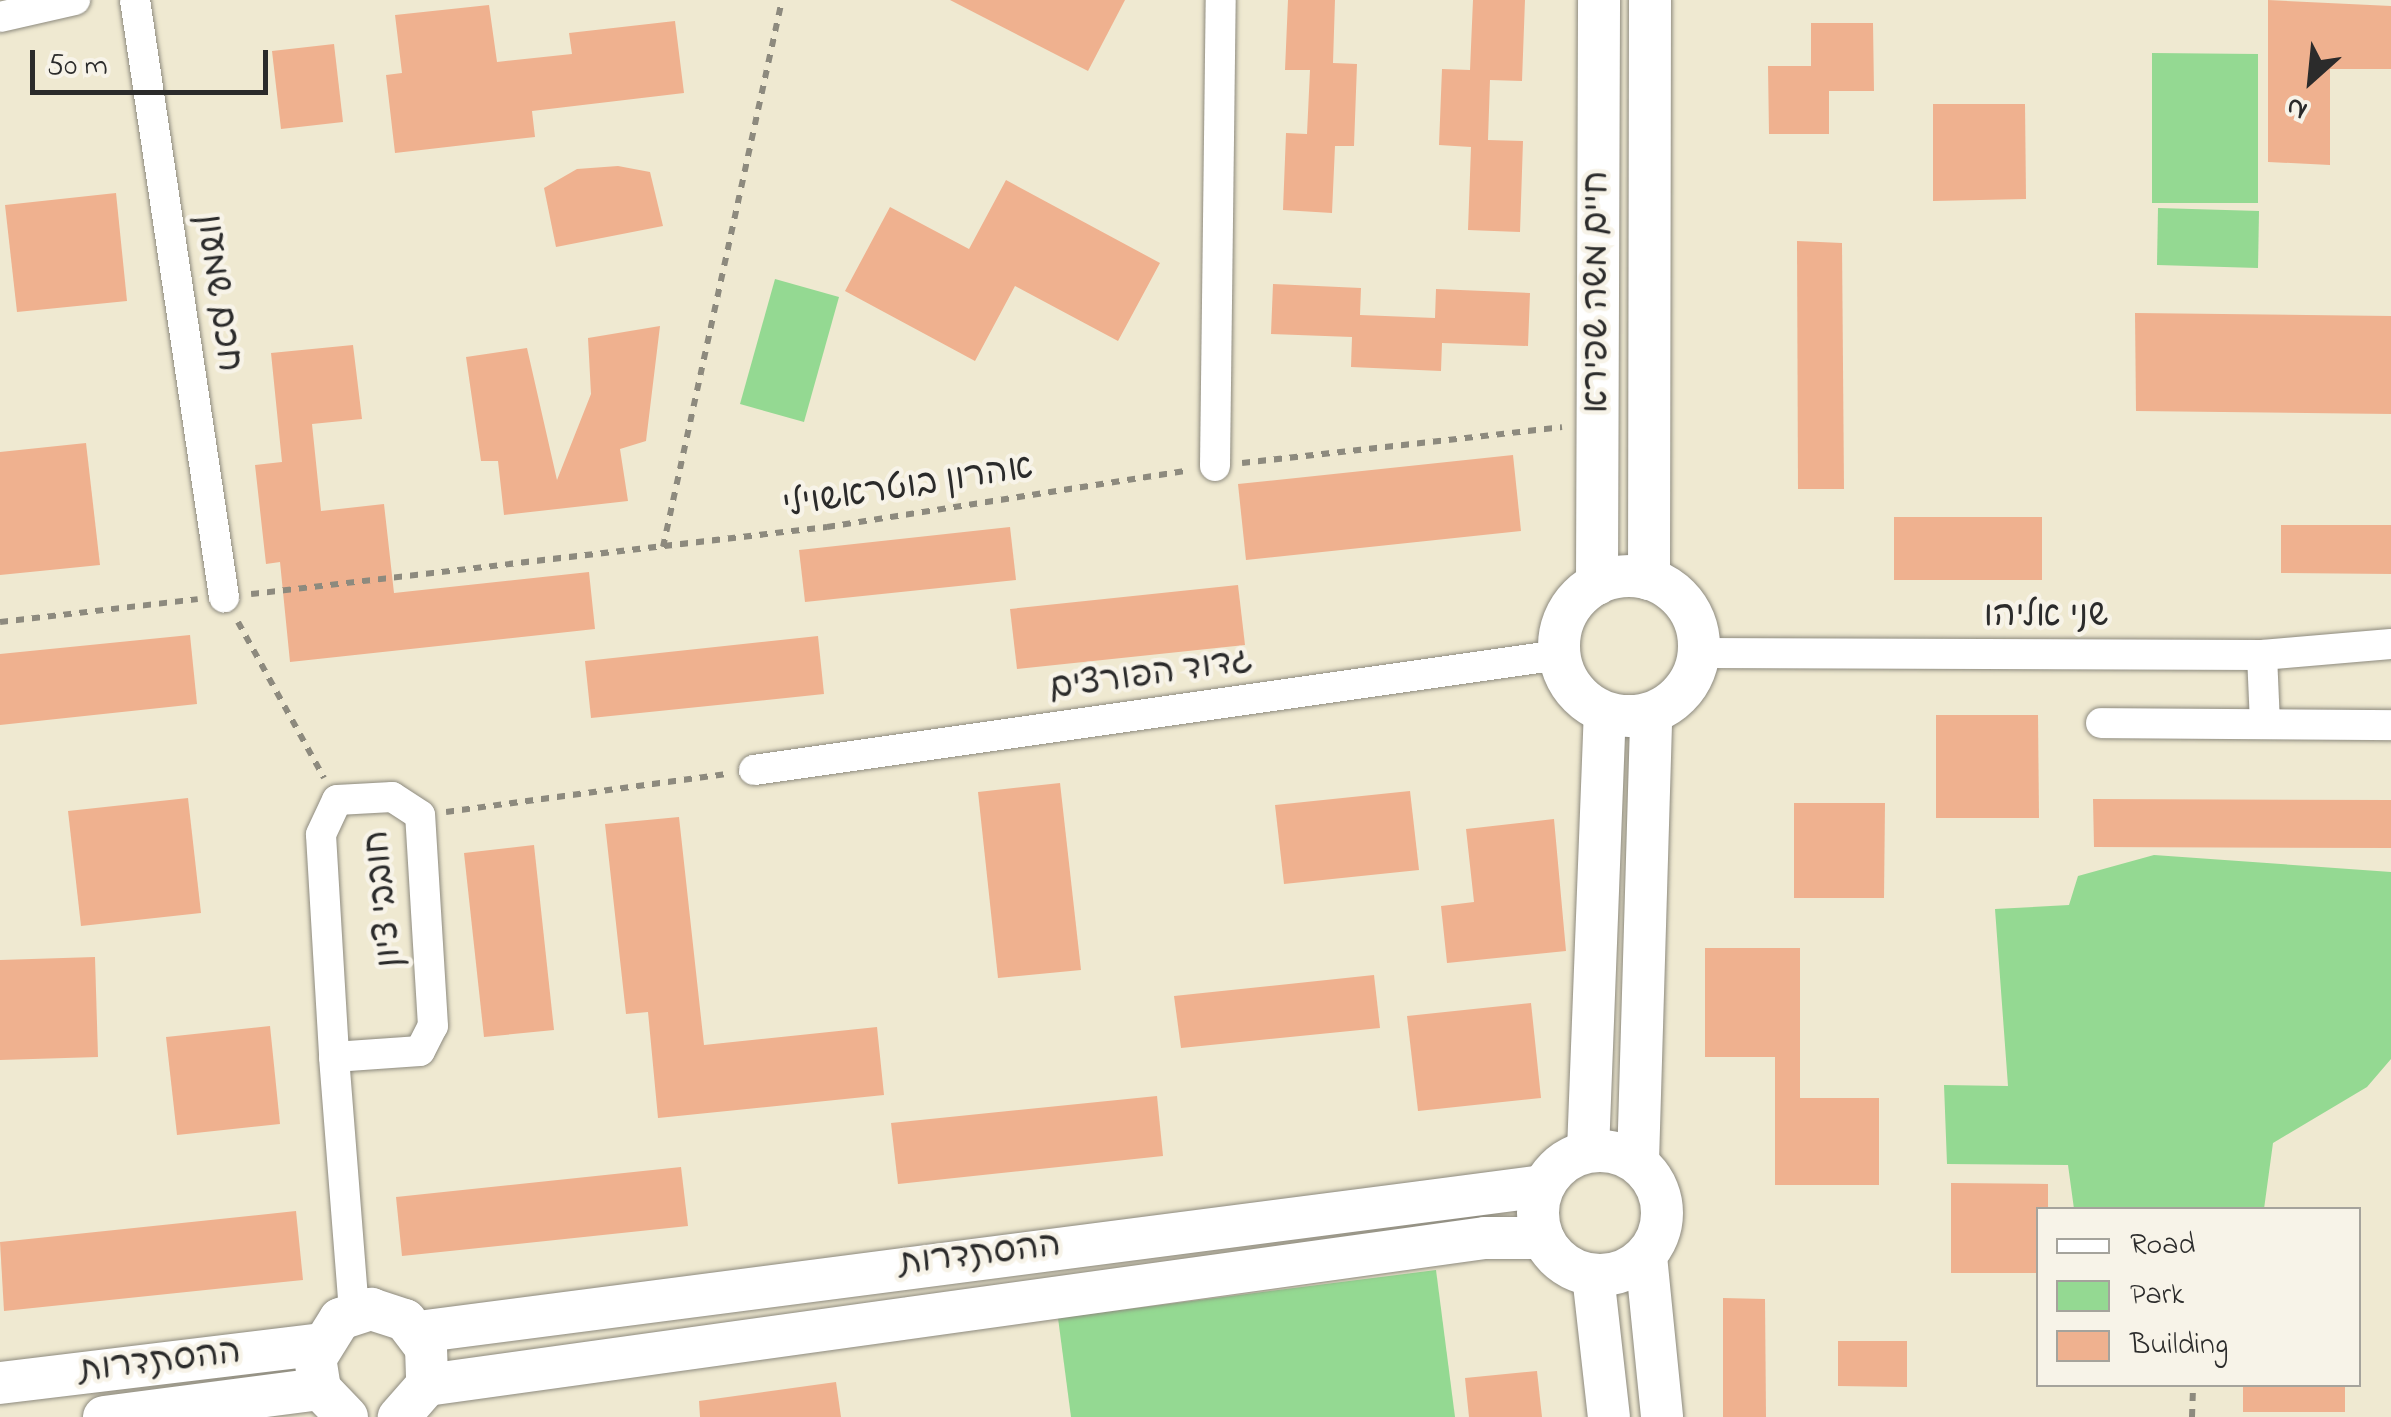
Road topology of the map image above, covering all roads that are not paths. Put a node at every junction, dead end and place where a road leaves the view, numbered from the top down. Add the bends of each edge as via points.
1 (74, 0) edge
2 (135, 0) edge
3 (1220, 0) edge
4 (1599, 0) edge
5 (1650, 0) edge
6 (0, 16) edge
7 (1214, 466) road end
8 (1650, 579) junction
9 (1597, 584) junction
10 (224, 597) road end
11 (2391, 644) edge
12 (1700, 654) junction
13 (1559, 655) junction
14 (2262, 655) junction
15 (1605, 713) junction
16 (1652, 714) junction
17 (2101, 723) dead end
18 (2265, 724) junction
19 (2391, 725) edge
20 (754, 770) road end
21 (334, 1058) junction
22 (1588, 1151) junction
23 (1638, 1162) junction
24 (1543, 1186) junction
25 (1543, 1238) junction
26 (1646, 1256) junction
27 (1593, 1275) junction
28 (354, 1312) junction
29 (418, 1332) junction
30 (320, 1344) junction
31 (0, 1383) edge
32 (427, 1384) junction
33 (333, 1403) edge
34 (104, 1417) edge
35 (399, 1417) edge
36 (1609, 1417) edge
37 (1662, 1417) edge

1 - 6 street
2 - 10 street, חכם שמעון
3 - 7 street
4 - 9 street, חיים משה שפירא
5 - 8 street, חיים משה שפירא
8 - 9 street via 1622,576
8 - 12 street via 1693,616
9 - 13 street via 1566,614
11 - 14 street, שני אליהו
12 - 14 street, שני אליהו
12 - 16 street via 1685,690
13 - 15 street via 1574,690
13 - 20 street, גדוד הפורצים
14 - 18 street
15 - 16 street
15 - 22 street
16 - 23 street
17 - 18 street
18 - 19 street
21 - 21 street, חובבי ציון via 321,835 337,800 392,797 420,815 433,1026 420,1051
21 - 28 street, חובבי ציון
22 - 23 street
22 - 24 street via 1570,1158
23 - 26 street via 1652,1178 1663,1218
24 - 25 street
24 - 29 street, ההסתדרות
25 - 27 street via 1555,1256
25 - 32 street, ההסתדרות via 1485,1238
26 - 27 street via 1612,1274
26 - 37 street
27 - 36 street
28 - 29 street via 389,1312
28 - 30 street
29 - 32 street via 430,1366
30 - 31 street, ההסתדרות
30 - 33 street
32 - 35 street
33 - 34 street, ההסתדרות

